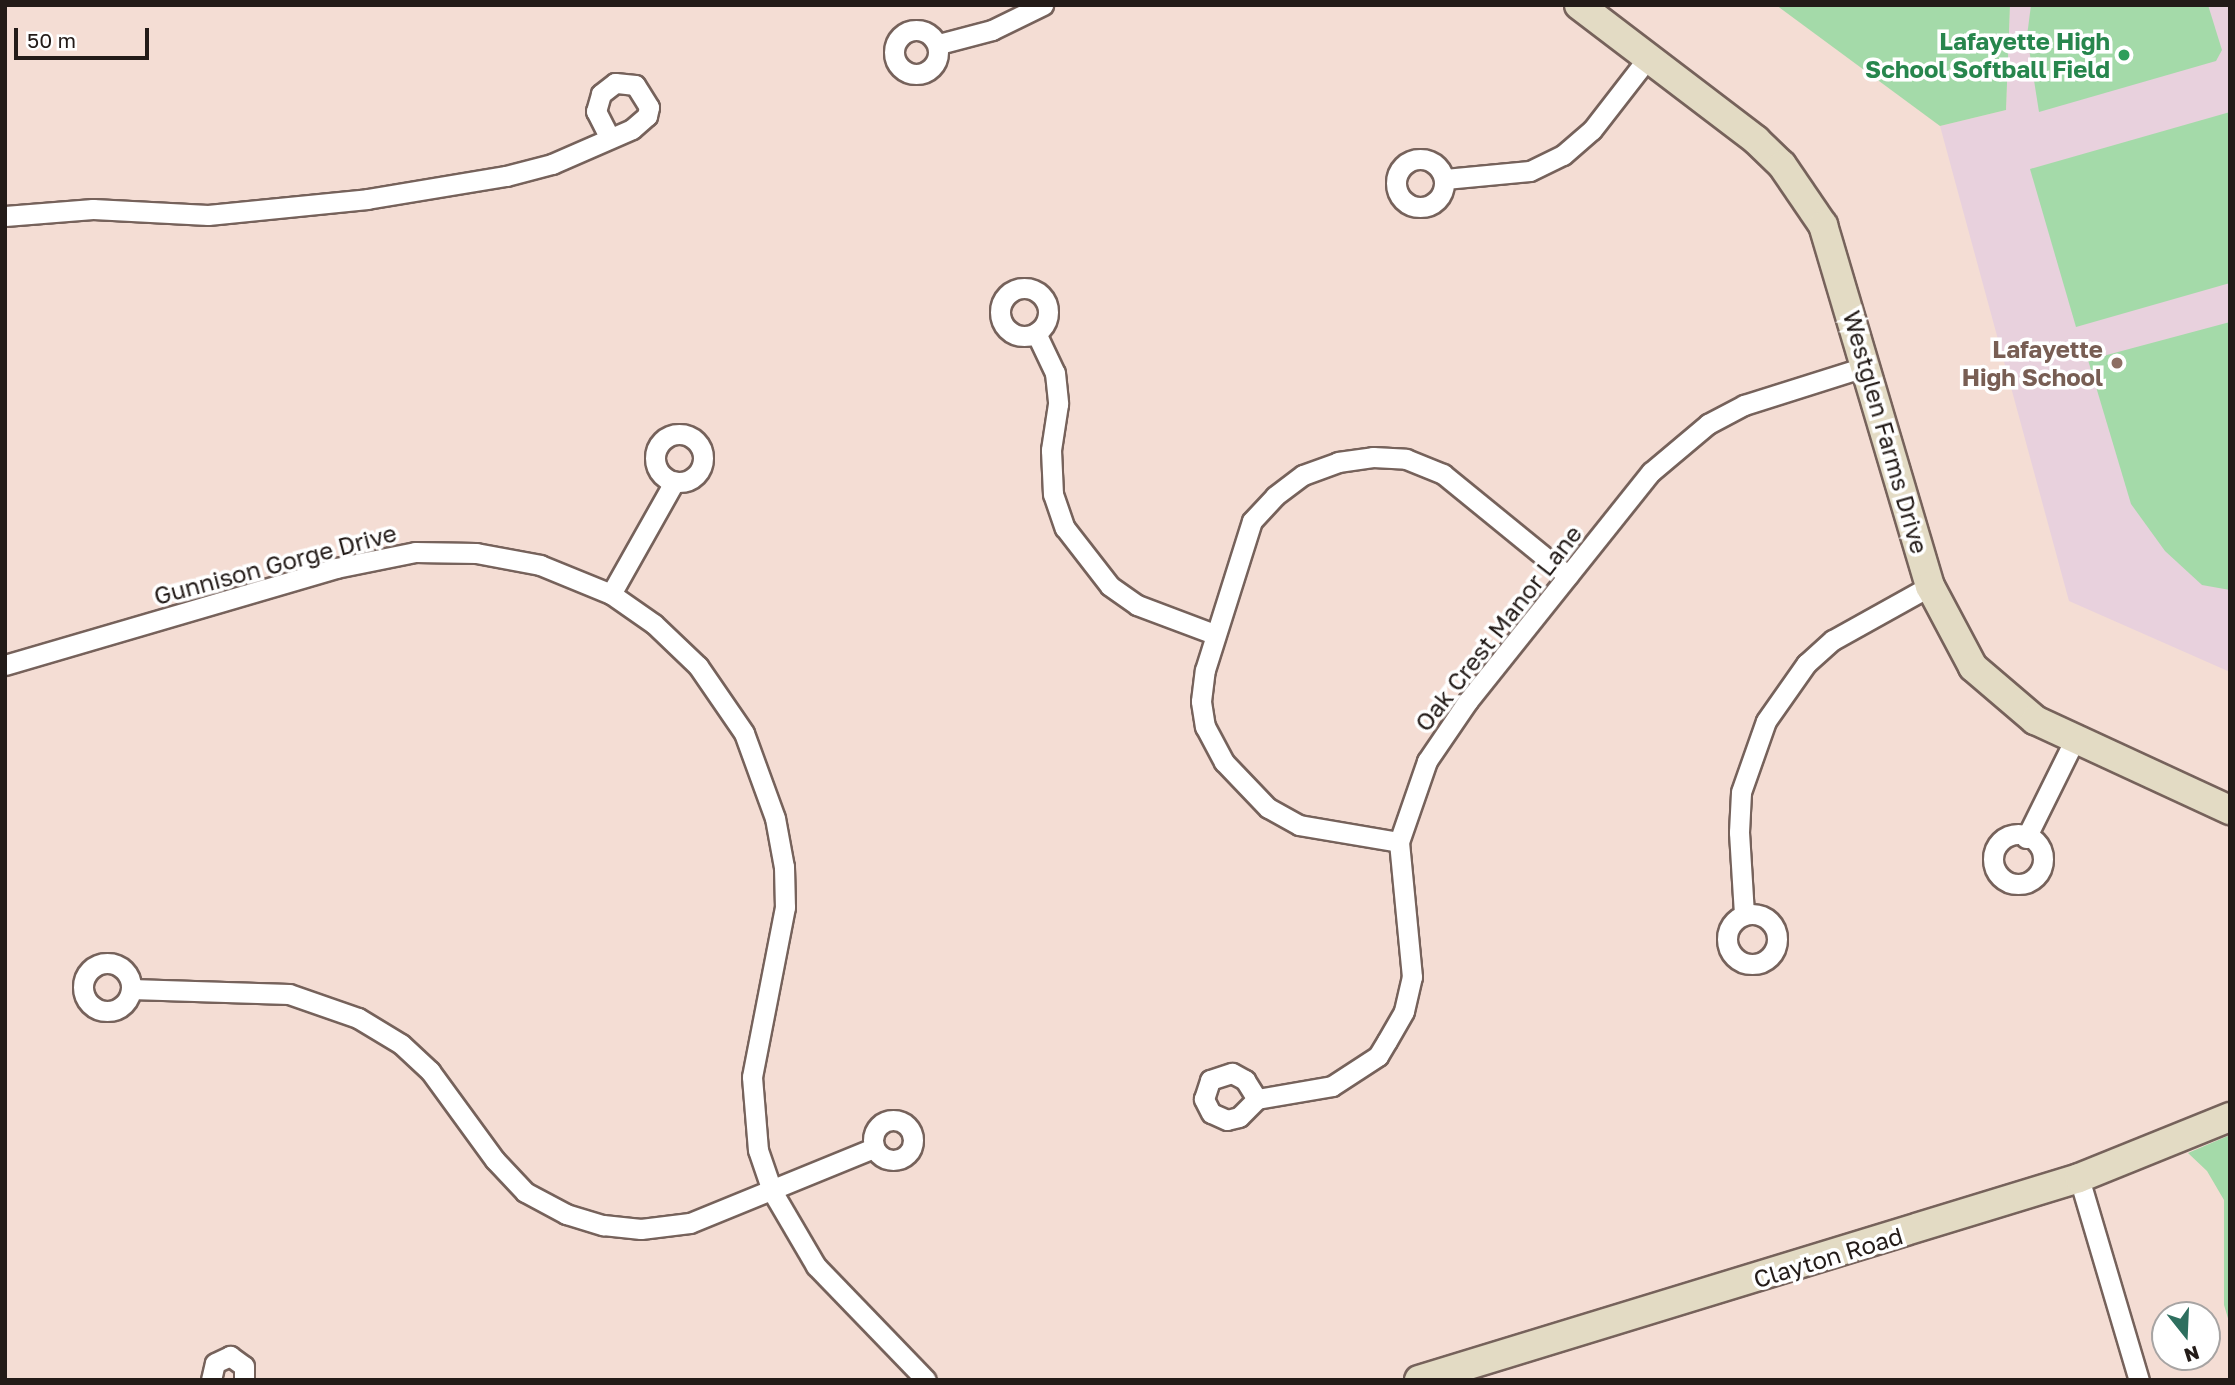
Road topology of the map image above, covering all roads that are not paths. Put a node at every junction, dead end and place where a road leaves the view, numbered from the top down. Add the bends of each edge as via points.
1 (1043, 5) edge
2 (1579, 5) edge
3 (939, 44) dead end
4 (1647, 59) junction
5 (609, 136) junction
6 (1445, 179) dead end
7 (5, 216) edge
8 (1036, 333) dead end
9 (1868, 366) junction
10 (674, 482) dead end
11 (1569, 576) junction
12 (1930, 586) junction
13 (611, 594) junction
14 (1214, 634) junction
15 (5, 665) edge
16 (2074, 741) junction
17 (2230, 810) edge
18 (2026, 838) dead end
19 (1399, 842) junction
20 (1744, 914) dead end
21 (131, 989) dead end
22 (1257, 1099) dead end
23 (2230, 1117) edge
24 (874, 1148) dead end
25 (2079, 1178) junction
26 (772, 1191) junction
27 (211, 1380) edge
28 (244, 1380) edge
29 (926, 1380) edge
30 (1419, 1380) edge
31 (2139, 1380) edge

1 - 3 street via 992,30
2 - 4 street, Westglen Farms Drive
4 - 6 street via 1592,130 1563,155 1530,171
4 - 9 street, Westglen Farms Drive via 1756,140 1802,192 1823,225
5 - 5 street via 632,129 647,116 646,98 635,85 615,83 597,102 596,111
5 - 7 street via 552,164 366,200 208,215 93,209
8 - 14 street via 1055,373 1058,404 1051,450 1053,494 1065,528 1110,586 1138,605
9 - 11 street, Oak Crest Manor Lane via 1781,391 1708,424 1651,472
9 - 12 street, Westglen Farms Drive
10 - 13 street
11 - 14 street via 1443,474 1406,459 1338,462 1303,475 1252,521
11 - 19 street, Oak Crest Manor Lane via 1468,701 1427,761
12 - 16 street, Westglen Farms Drive via 1973,667 2035,720
12 - 20 street via 1833,640 1806,664 1766,721 1741,792 1739,858
13 - 15 street, Gunnison Gorge Drive via 540,565 502,556 405,553 336,568
13 - 26 street, Gunnison Gorge Drive via 680,647 721,696 744,733 775,818 785,907 752,1077 758,1150
14 - 19 street via 1200,701 1203,718 1224,762 1246,789 1299,825
16 - 17 street, Westglen Farms Drive
16 - 18 street
19 - 22 street, Oak Crest Manor Lane via 1399,887 1412,977 1404,1011 1393,1031 1378,1056 1332,1086
21 - 26 street via 289,994 358,1018 401,1044 430,1071 518,1186 542,1203 585,1221 661,1229 690,1223
23 - 25 street, Clayton Road
24 - 26 street
25 - 30 street, Clayton Road
25 - 31 street
26 - 29 street, Gunnison Gorge Drive via 816,1266
27 - 28 street via 215,1363 230,1356 244,1366

